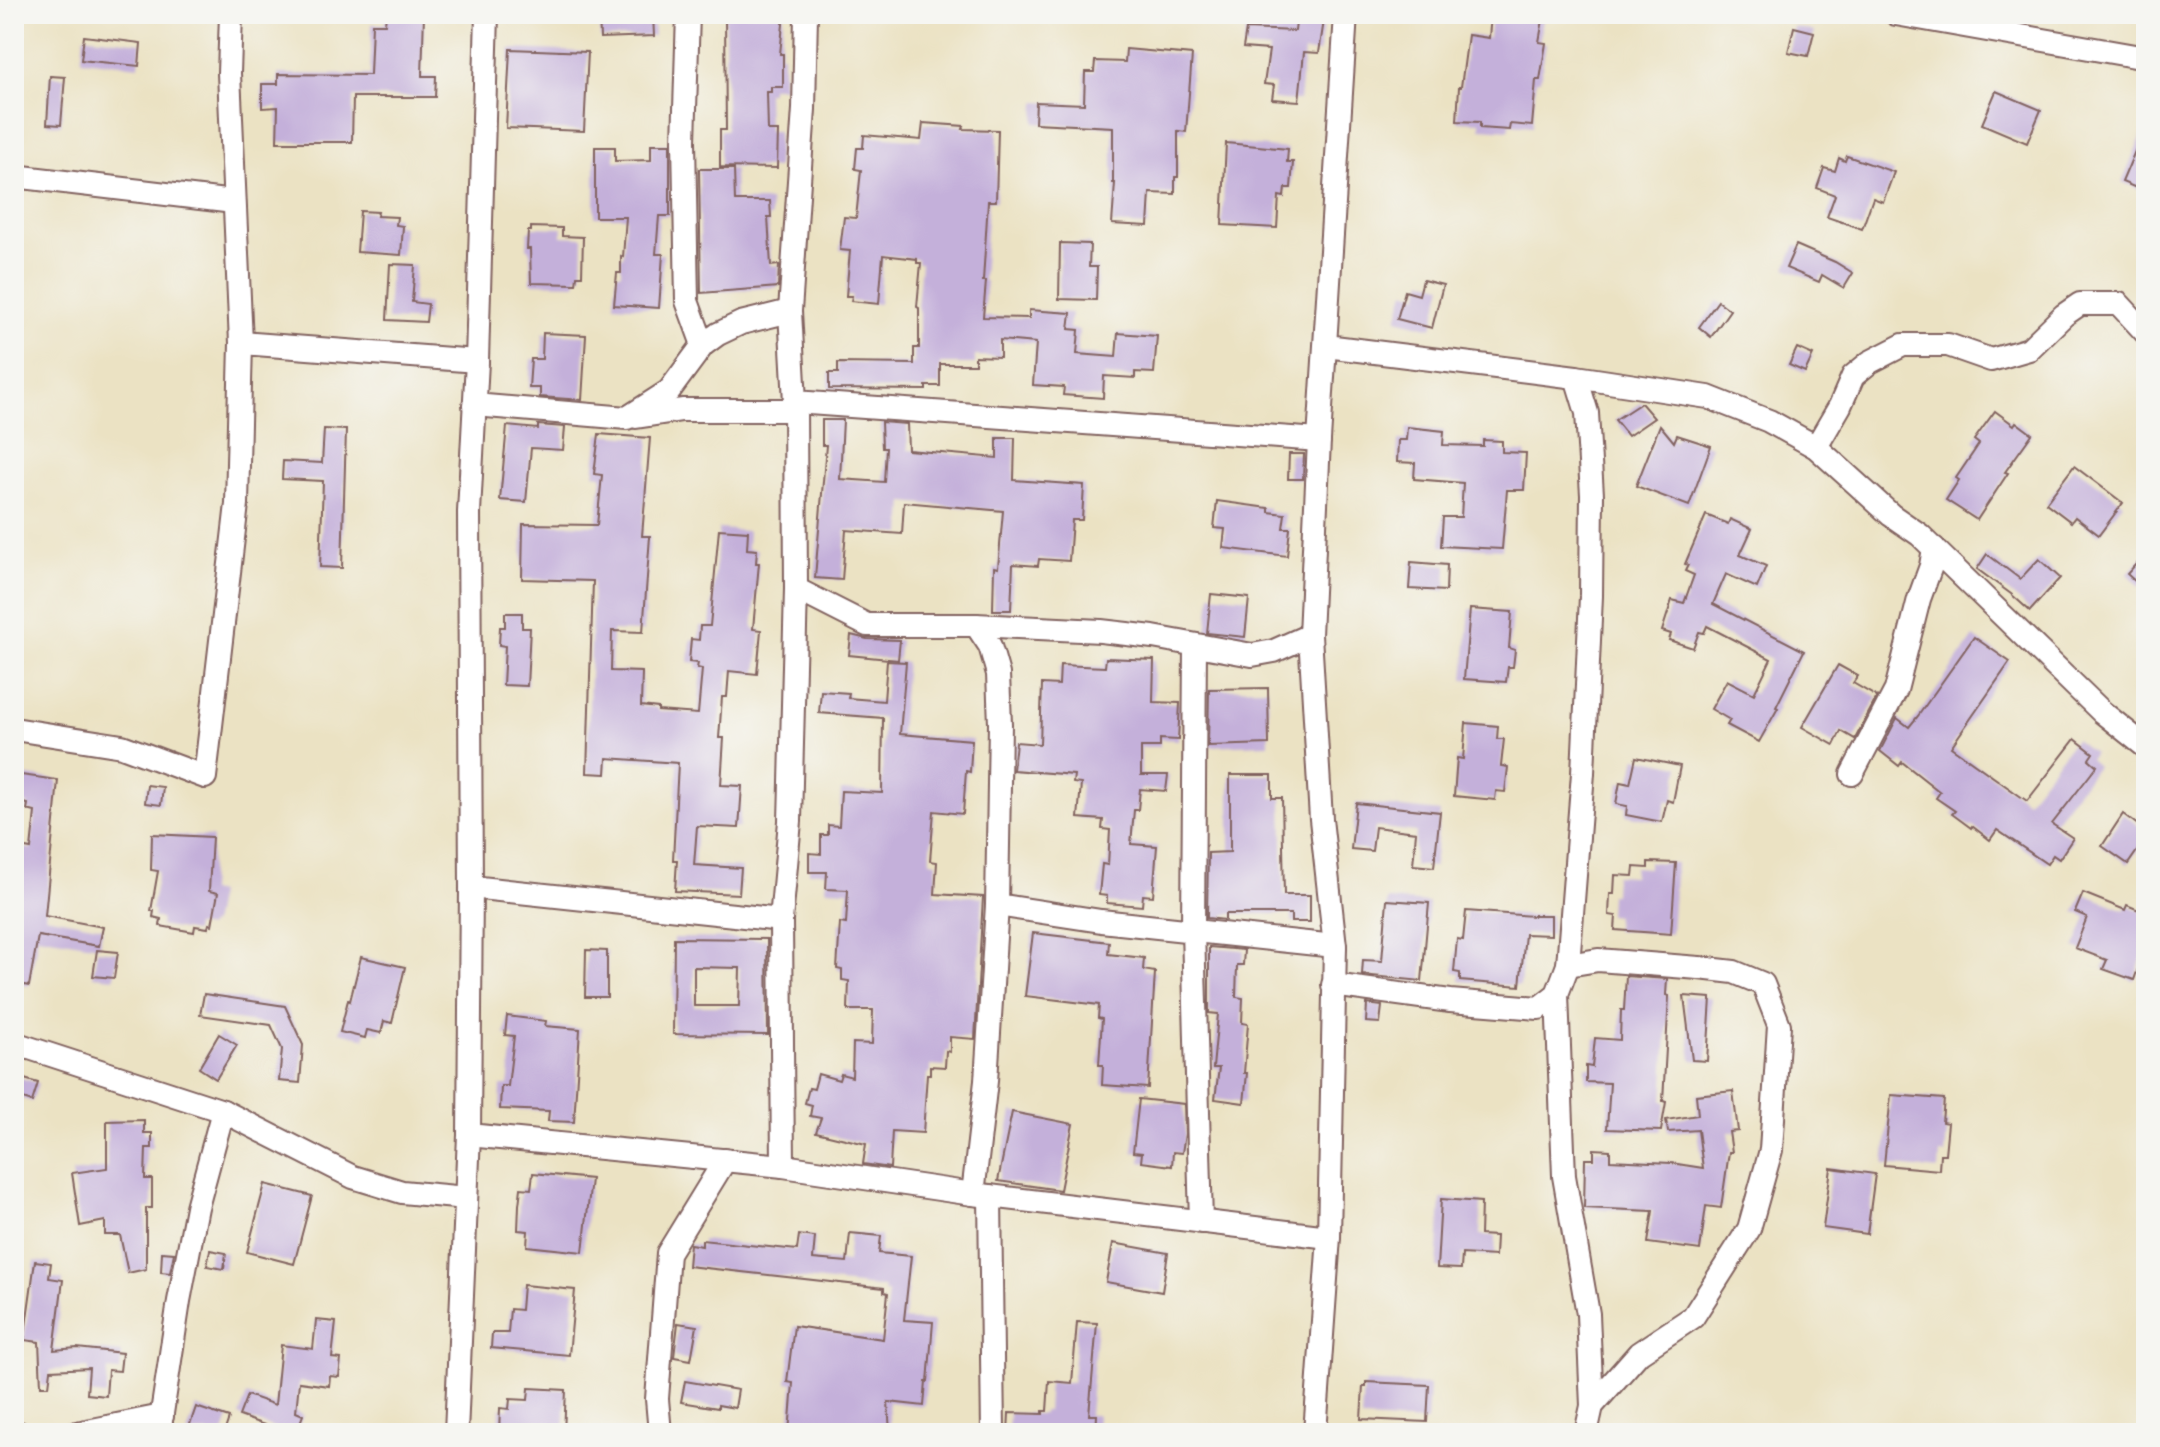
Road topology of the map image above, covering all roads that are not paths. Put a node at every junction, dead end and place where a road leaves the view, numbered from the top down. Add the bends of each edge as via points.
1 (231, 14) edge
2 (487, 14) edge
3 (688, 14) edge
4 (806, 14) edge
5 (1346, 14) edge
6 (1896, 14) edge
7 (2146, 58) edge
8 (14, 176) edge
9 (234, 202) junction
10 (790, 311) junction
11 (2146, 333) edge
12 (241, 343) junction
13 (703, 345) junction
14 (1326, 346) junction
15 (477, 361) junction
16 (1576, 377) junction
17 (474, 405) junction
18 (795, 406) junction
19 (627, 418) junction
20 (1319, 440) junction
21 (1816, 447) junction
22 (1934, 548) junction
23 (796, 589) junction
24 (976, 625) junction
25 (1310, 635) junction
26 (1195, 645) junction
27 (14, 729) edge
28 (2146, 747) edge
29 (1852, 774) dead end
30 (471, 887) junction
31 (997, 905) junction
32 (781, 920) junction
33 (1193, 930) junction
34 (1335, 946) junction
35 (1568, 965) junction
36 (1333, 985) junction
37 (1557, 994) junction
38 (14, 1043) edge
39 (223, 1111) junction
40 (469, 1135) junction
41 (725, 1160) junction
42 (783, 1166) junction
43 (981, 1195) junction
44 (466, 1198) junction
45 (1201, 1222) junction
46 (1329, 1237) junction
47 (1592, 1406) junction
48 (160, 1424) edge
49 (77, 1433) edge
50 (456, 1433) edge
51 (660, 1433) edge
52 (993, 1433) edge
53 (1315, 1433) edge
54 (1586, 1433) edge

1 - 9 street
2 - 15 street
3 - 13 street via 687,301
4 - 10 street
5 - 14 street
6 - 7 street
8 - 9 street
9 - 12 street
10 - 13 street via 741,323
10 - 18 street
11 - 21 street via 2119,304 2080,304 2029,349 1991,360 1948,345 1903,345 1853,376
12 - 15 street
12 - 27 street via 237,504 205,777 122,746
13 - 19 street via 669,391
14 - 16 street
14 - 20 street
15 - 17 street
16 - 21 street via 1708,397
16 - 35 street via 1587,413 1591,596
17 - 19 street
17 - 30 street via 469,512
18 - 19 street via 682,410
18 - 20 street
18 - 23 street
20 - 25 street
21 - 22 street
22 - 28 street via 2102,712
22 - 29 street via 1896,690
23 - 24 street via 867,625
23 - 32 street via 790,821
24 - 26 street via 1101,631
24 - 31 street via 990,646 998,674
25 - 26 street via 1252,655
25 - 34 street
26 - 33 street
30 - 32 street
30 - 40 street
31 - 33 street
31 - 43 street
32 - 42 street
33 - 34 street
33 - 45 street
34 - 36 street
35 - 37 street
35 - 47 street via 1598,960 1734,972 1763,984 1779,1025 1771,1150 1749,1229 1693,1317 1639,1353
36 - 37 street via 1539,1008
36 - 46 street
37 - 47 street via 1564,1176 1588,1314
38 - 39 street
39 - 44 street via 353,1177 402,1192
39 - 48 street via 197,1207
40 - 41 street
40 - 44 street
41 - 42 street
41 - 51 street via 668,1253 657,1399
42 - 43 street
43 - 45 street
43 - 52 street
44 - 50 street
45 - 46 street
46 - 53 street
47 - 54 street
48 - 49 street

